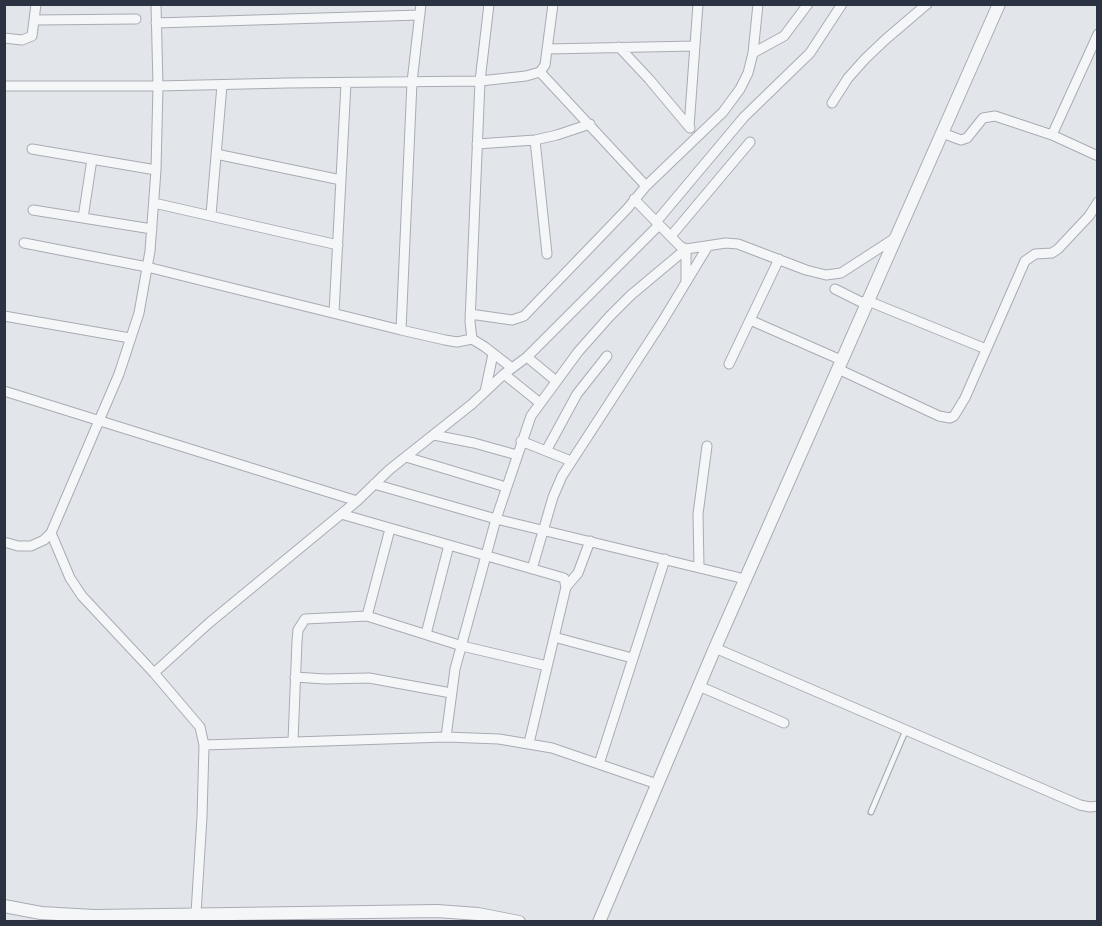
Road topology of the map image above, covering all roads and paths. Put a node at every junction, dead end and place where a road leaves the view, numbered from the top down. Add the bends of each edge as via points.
1 (36, 4) edge
2 (156, 4) edge
3 (421, 4) edge
4 (489, 4) edge
5 (553, 4) edge
6 (698, 4) edge
7 (758, 4) edge
8 (808, 4) edge
9 (842, 4) edge
10 (927, 4) edge
11 (999, 4) edge
12 (420, 15) junction
13 (136, 19) dead end
14 (35, 21) junction
15 (156, 23) junction
16 (1098, 34) edge
17 (4, 38) edge
18 (695, 46) junction
19 (619, 47) junction
20 (547, 49) junction
21 (753, 53) junction
22 (540, 72) junction
23 (480, 81) junction
24 (412, 82) junction
25 (345, 83) junction
26 (222, 85) junction
27 (4, 86) edge
28 (158, 86) junction
29 (832, 103) dead end
30 (590, 124) junction
31 (689, 127) junction
32 (942, 134) junction
33 (1052, 135) junction
34 (697, 137) junction
35 (535, 140) junction
36 (750, 142) dead end
37 (477, 144) junction
38 (32, 149) dead end
39 (216, 154) junction
40 (1098, 156) edge
41 (92, 159) junction
42 (156, 170) junction
43 (341, 180) junction
44 (646, 186) junction
45 (634, 199) junction
46 (1098, 202) edge
47 (154, 203) junction
48 (33, 210) dead end
49 (211, 215) junction
50 (83, 218) junction
51 (657, 224) junction
52 (152, 229) junction
53 (670, 236) junction
54 (896, 238) junction
55 (24, 243) dead end
56 (338, 245) junction
57 (708, 246) junction
58 (686, 249) junction
59 (547, 254) dead end
60 (779, 259) junction
61 (147, 267) junction
62 (686, 282) junction
63 (835, 289) dead end
64 (868, 301) junction
65 (334, 313) junction
66 (470, 314) junction
67 (4, 316) edge
68 (750, 320) junction
69 (401, 330) junction
70 (130, 338) junction
71 (472, 339) junction
72 (986, 350) junction
73 (493, 354) junction
74 (607, 356) dead end
75 (527, 357) junction
76 (729, 364) dead end
77 (840, 364) junction
78 (508, 371) junction
79 (556, 381) junction
80 (4, 392) edge
81 (485, 392) junction
82 (540, 403) junction
83 (100, 421) junction
84 (434, 435) junction
85 (521, 441) junction
86 (707, 446) dead end
87 (546, 451) junction
88 (517, 454) junction
89 (406, 457) junction
90 (571, 461) junction
91 (374, 484) junction
92 (506, 487) junction
93 (357, 501) junction
94 (341, 514) junction
95 (496, 519) junction
96 (390, 529) junction
97 (543, 531) junction
98 (51, 533) junction
99 (590, 541) junction
100 (4, 542) edge
101 (449, 545) junction
102 (486, 556) junction
103 (665, 559) junction
104 (699, 567) junction
105 (532, 569) junction
106 (745, 579) junction
107 (566, 587) junction
108 (367, 616) junction
109 (426, 634) junction
110 (554, 637) junction
111 (462, 646) junction
112 (714, 648) junction
113 (632, 658) junction
114 (547, 666) junction
115 (154, 673) junction
116 (296, 677) junction
117 (699, 686) junction
118 (451, 693) junction
119 (784, 723) dead end
120 (905, 732) junction
121 (446, 737) junction
122 (293, 741) junction
123 (529, 743) junction
124 (204, 745) junction
125 (599, 764) junction
126 (657, 784) junction
127 (1098, 806) edge
128 (871, 812) dead end
129 (4, 906) edge
130 (196, 914) junction
131 (167, 918) edge
132 (519, 921) edge
133 (599, 921) edge

1 - 14 street
2 - 15 street
3 - 12 street
4 - 23 street
5 - 20 street
6 - 18 street
7 - 21 street
8 - 21 street via 784,36
9 - 51 street via 810,53 736,126
10 - 29 street via 865,59
11 - 32 street
12 - 15 street
12 - 24 street
13 - 14 street
14 - 17 street via 28,39
15 - 28 street
16 - 33 street
18 - 19 street
18 - 31 street
19 - 20 street
19 - 31 street
20 - 22 street
21 - 34 street via 735,97
22 - 23 street
22 - 30 street
23 - 24 street
23 - 37 street
24 - 25 street
24 - 69 street
25 - 26 street
25 - 43 street
26 - 28 street
26 - 39 street
27 - 28 street
28 - 42 street
30 - 35 street
30 - 44 street
31 - 34 street
32 - 33 street via 967,138 982,118 995,116
32 - 54 street
33 - 40 street
34 - 44 street
35 - 37 street
35 - 59 street
36 - 53 street
37 - 66 street
38 - 41 street
39 - 43 street
39 - 49 street
41 - 42 street
41 - 50 street
42 - 47 street
43 - 56 street
44 - 45 street
45 - 51 street
45 - 66 street via 524,316 512,320
46 - 72 street via 1052,254 1035,254 1025,261
47 - 49 street
47 - 52 street
48 - 50 street
49 - 56 street
50 - 52 street
51 - 53 street
51 - 75 street
52 - 61 street
53 - 58 street
54 - 60 street via 834,275 819,274
54 - 64 street
55 - 61 street
56 - 65 street
57 - 58 street
57 - 60 street via 738,243
57 - 62 street
58 - 62 street
58 - 79 street via 609,317
60 - 68 street
61 - 65 street
61 - 70 street
62 - 90 street
63 - 64 street via 861,302
64 - 72 street
64 - 77 street
65 - 69 street
66 - 71 street
67 - 70 street
68 - 76 street
68 - 77 street
69 - 71 street via 457,342
70 - 83 street
71 - 73 street
72 - 77 street via 962,404 950,418 939,416
73 - 78 street
73 - 81 street
74 - 87 street via 577,394
75 - 78 street
75 - 79 street
77 - 106 street
78 - 81 street
78 - 82 street
79 - 82 street
80 - 83 street
81 - 84 street
82 - 85 street
83 - 93 street
83 - 98 street
84 - 88 street
84 - 89 street
85 - 87 street
85 - 88 street
86 - 104 street via 699,514
87 - 90 street
88 - 92 street
89 - 91 street
89 - 92 street
90 - 97 street via 553,497
91 - 93 street
91 - 95 street
92 - 95 street
93 - 94 street
94 - 96 street
94 - 115 street
95 - 97 street
95 - 102 street
96 - 101 street
96 - 108 street
97 - 99 street
97 - 105 street
98 - 100 street via 31,546
98 - 115 street via 82,596
99 - 103 street
99 - 107 street via 578,573
101 - 102 street
101 - 109 street
102 - 105 street
102 - 111 street
103 - 104 street
103 - 113 street
104 - 106 street
105 - 107 street via 564,578
106 - 112 street
107 - 110 street
108 - 109 street
108 - 116 street via 305,619 298,630
109 - 111 street
110 - 113 street
110 - 114 street
111 - 114 street
111 - 118 street
112 - 117 street
112 - 120 street
113 - 125 street
114 - 123 street
115 - 124 street via 200,727
116 - 118 street via 369,678
116 - 122 street
117 - 119 street
117 - 126 street
118 - 121 street
120 - 127 street via 1080,805
120 - 128 lane
121 - 122 street
121 - 123 street
122 - 124 street
123 - 125 street
124 - 130 street
125 - 126 street
126 - 133 street
129 - 131 street via 68,915
130 - 131 street
130 - 132 street via 437,911

